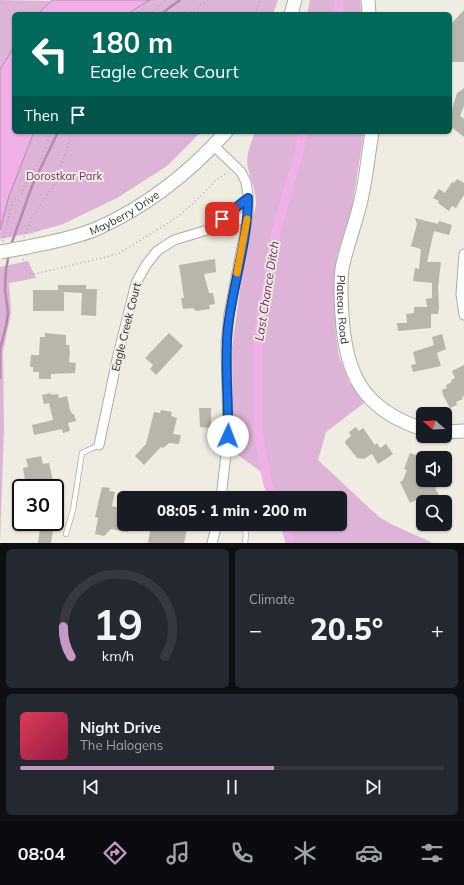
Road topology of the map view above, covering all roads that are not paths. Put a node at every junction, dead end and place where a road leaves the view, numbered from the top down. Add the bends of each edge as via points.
1 (295, 0) edge
2 (368, 0) edge
3 (292, 12) edge
4 (369, 12) edge
5 (224, 134) edge
6 (372, 134) edge
7 (214, 146) junction
8 (248, 198) junction
9 (248, 214) junction
10 (214, 228) junction
11 (1, 249) edge
12 (464, 254) edge
13 (464, 315) edge
14 (416, 426) edge
15 (464, 431) edge
16 (452, 432) edge
17 (99, 445) joint
18 (223, 491) edge
19 (215, 531) edge
20 (245, 531) edge
21 (66, 534) dead end
22 (212, 543) edge
23 (245, 543) edge

1 - 3 street
2 - 4 street
5 - 7 street, Mayberry Drive
6 - 14 street, Plateau Road via 360,206 342,270 344,342 351,368 369,397 390,414
7 - 8 street via 241,172 246,182
7 - 11 street, Mayberry Drive, bridge via 161,191 117,218 81,234 25,248
8 - 9 street
8 - 10 street
9 - 10 street, Eagle Creek Court via 233,225
9 - 18 street via 226,344 228,436
10 - 17 street, Eagle Creek Court via 182,237 164,246 141,273 136,283 116,360
12 - 13 street via 461,294
15 - 16 street
17 - 21 lane via 82,453 73,510
19 - 22 street
20 - 23 lane

